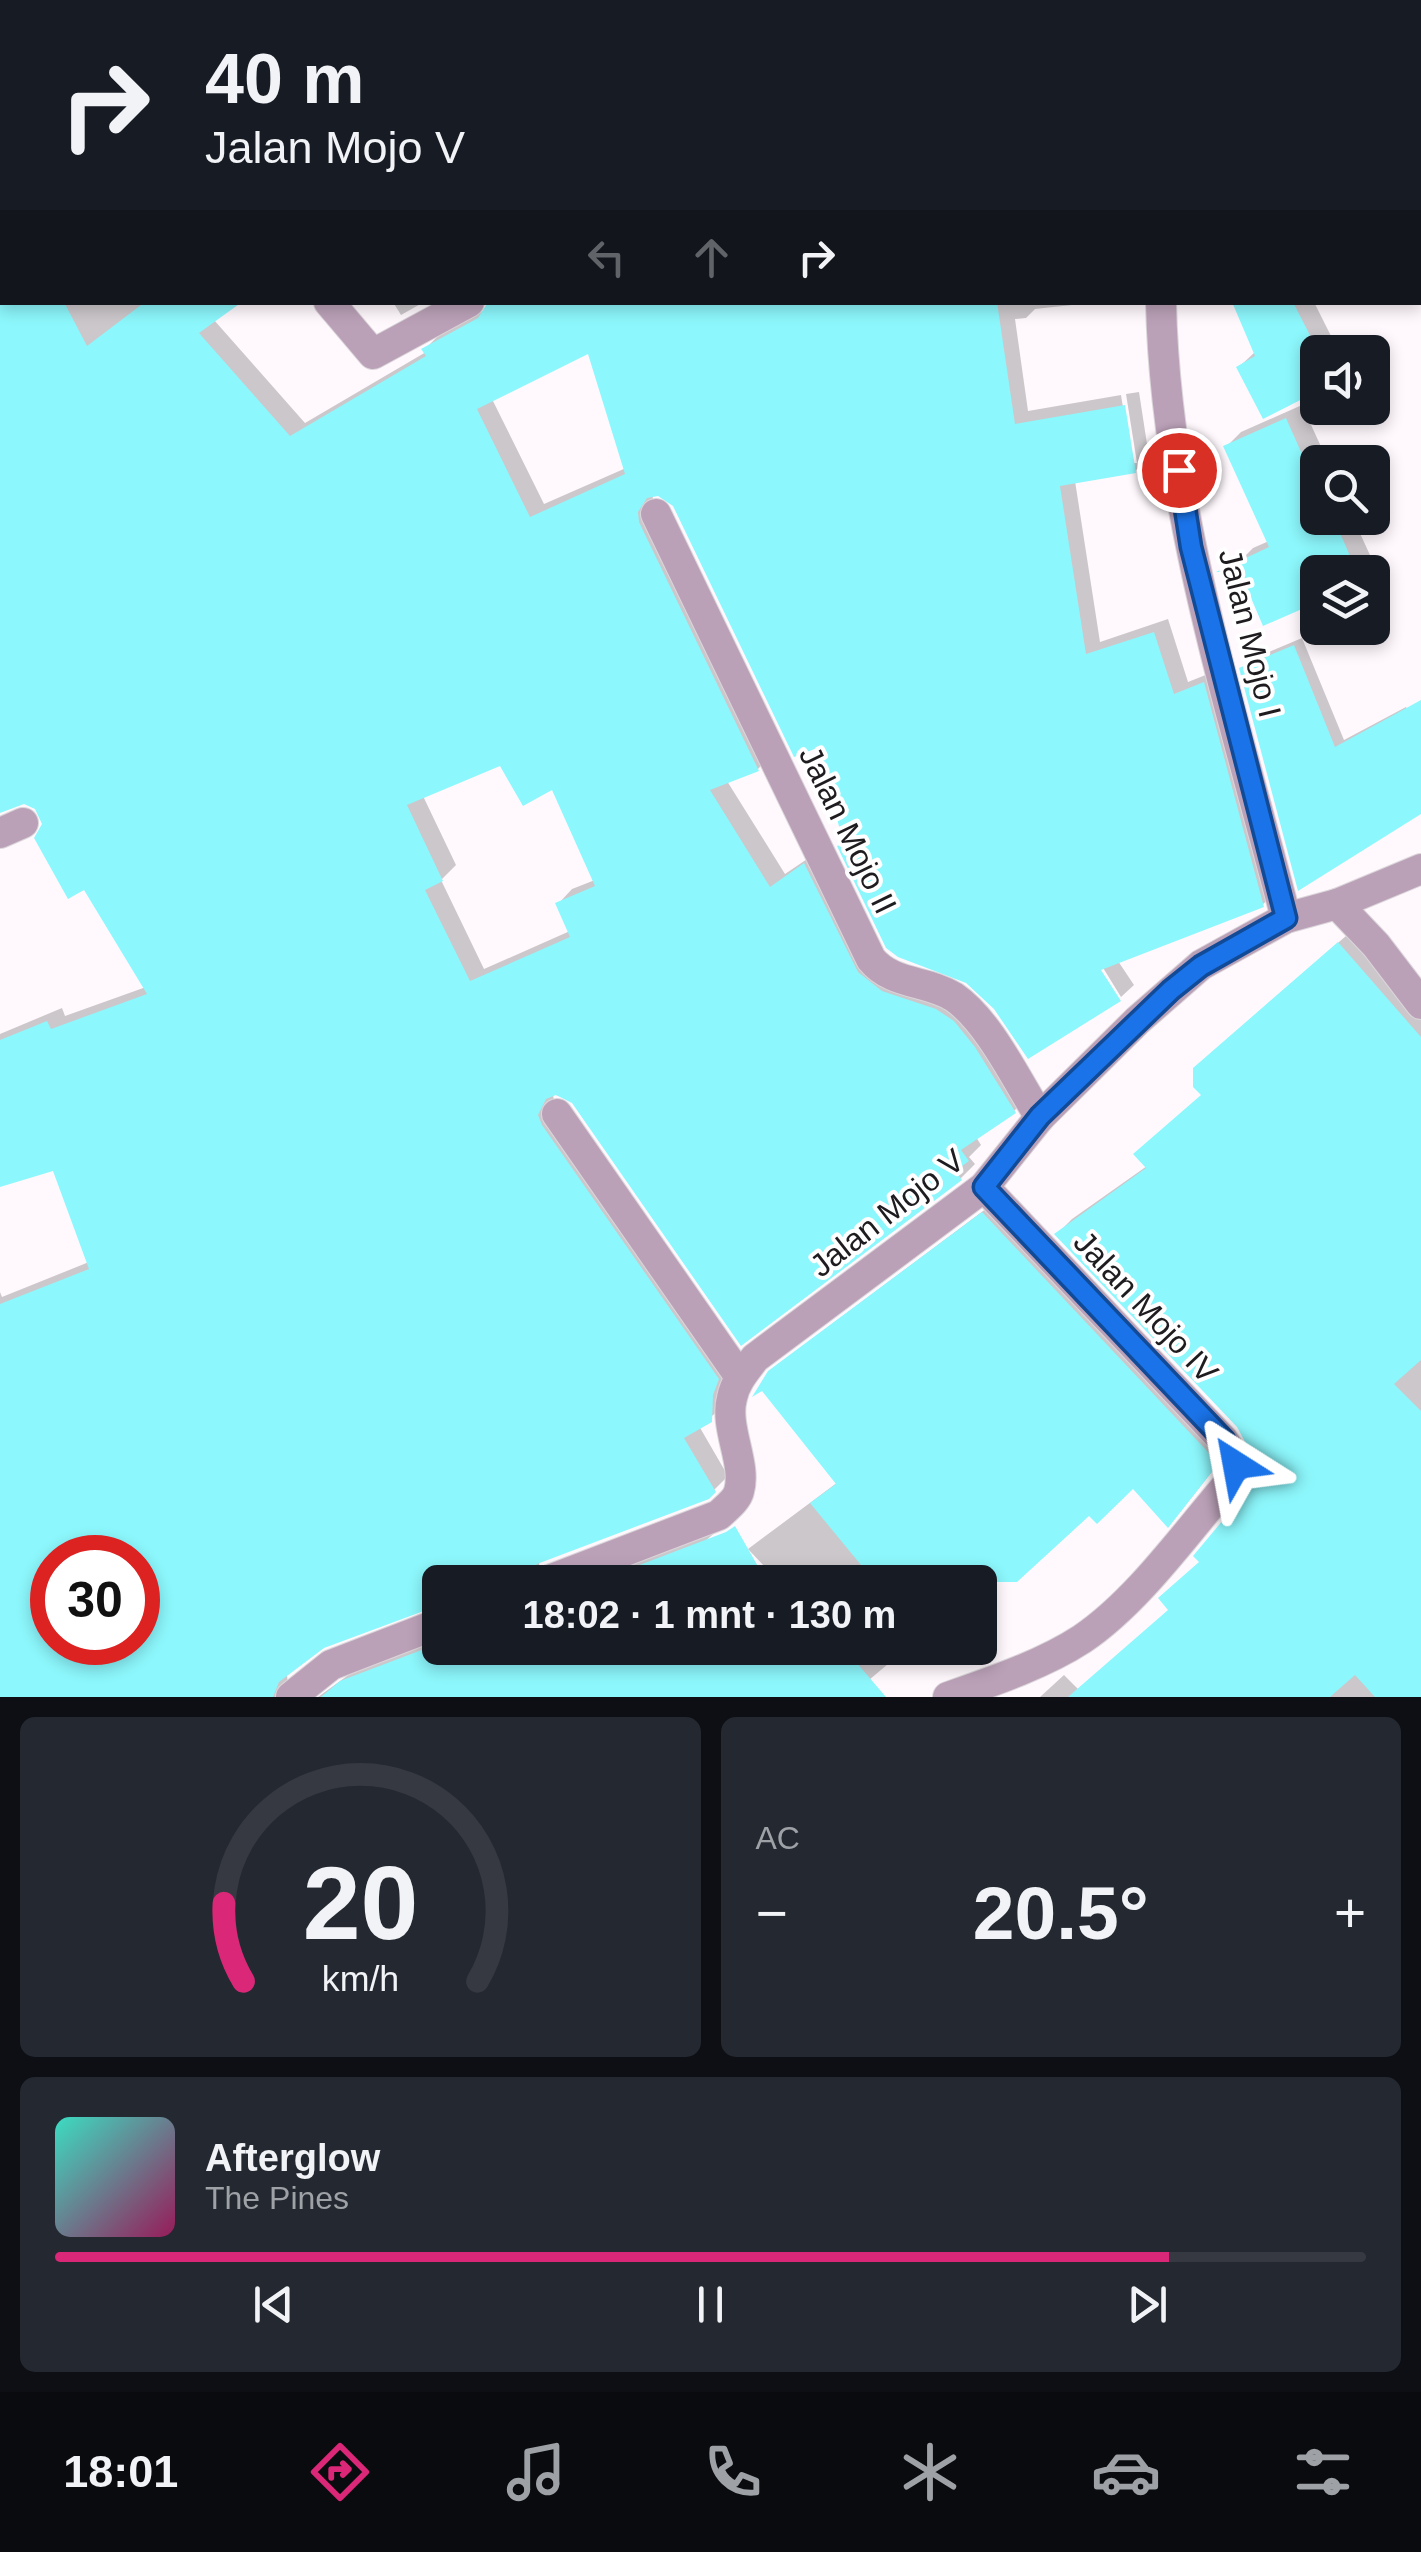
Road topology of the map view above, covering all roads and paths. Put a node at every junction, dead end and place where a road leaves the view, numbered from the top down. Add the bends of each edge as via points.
1 (332, 305) edge
2 (464, 305) edge
3 (1160, 305) edge
4 (656, 514) dead end
5 (1421, 869) edge
6 (1337, 904) junction
7 (1286, 918) junction
8 (1421, 1004) edge
9 (557, 1114) dead end
10 (1040, 1116) junction
11 (984, 1187) junction
12 (740, 1377) junction
13 (588, 1565) edge
14 (422, 1629) edge
15 (291, 1697) edge
16 (948, 1697) edge

1 - 2 street via 374,354
3 - 7 street, Jalan Mojo I via 1191,547
4 - 10 street, Jalan Mojo II via 871,959 898,979 942,990 970,1010
5 - 6 street, Jalan Mojo V
6 - 7 street, Jalan Mojo V
6 - 8 street
7 - 10 street, Jalan Mojo V via 1171,990
9 - 12 street
10 - 11 street, Jalan Mojo V
11 - 12 street, Jalan Mojo V via 755,1358
11 - 16 street, Jalan Mojo IV via 1224,1440 1236,1465 1229,1484 1131,1596 1080,1640
12 - 13 street via 731,1400 739,1493 719,1515
14 - 15 street via 331,1665

